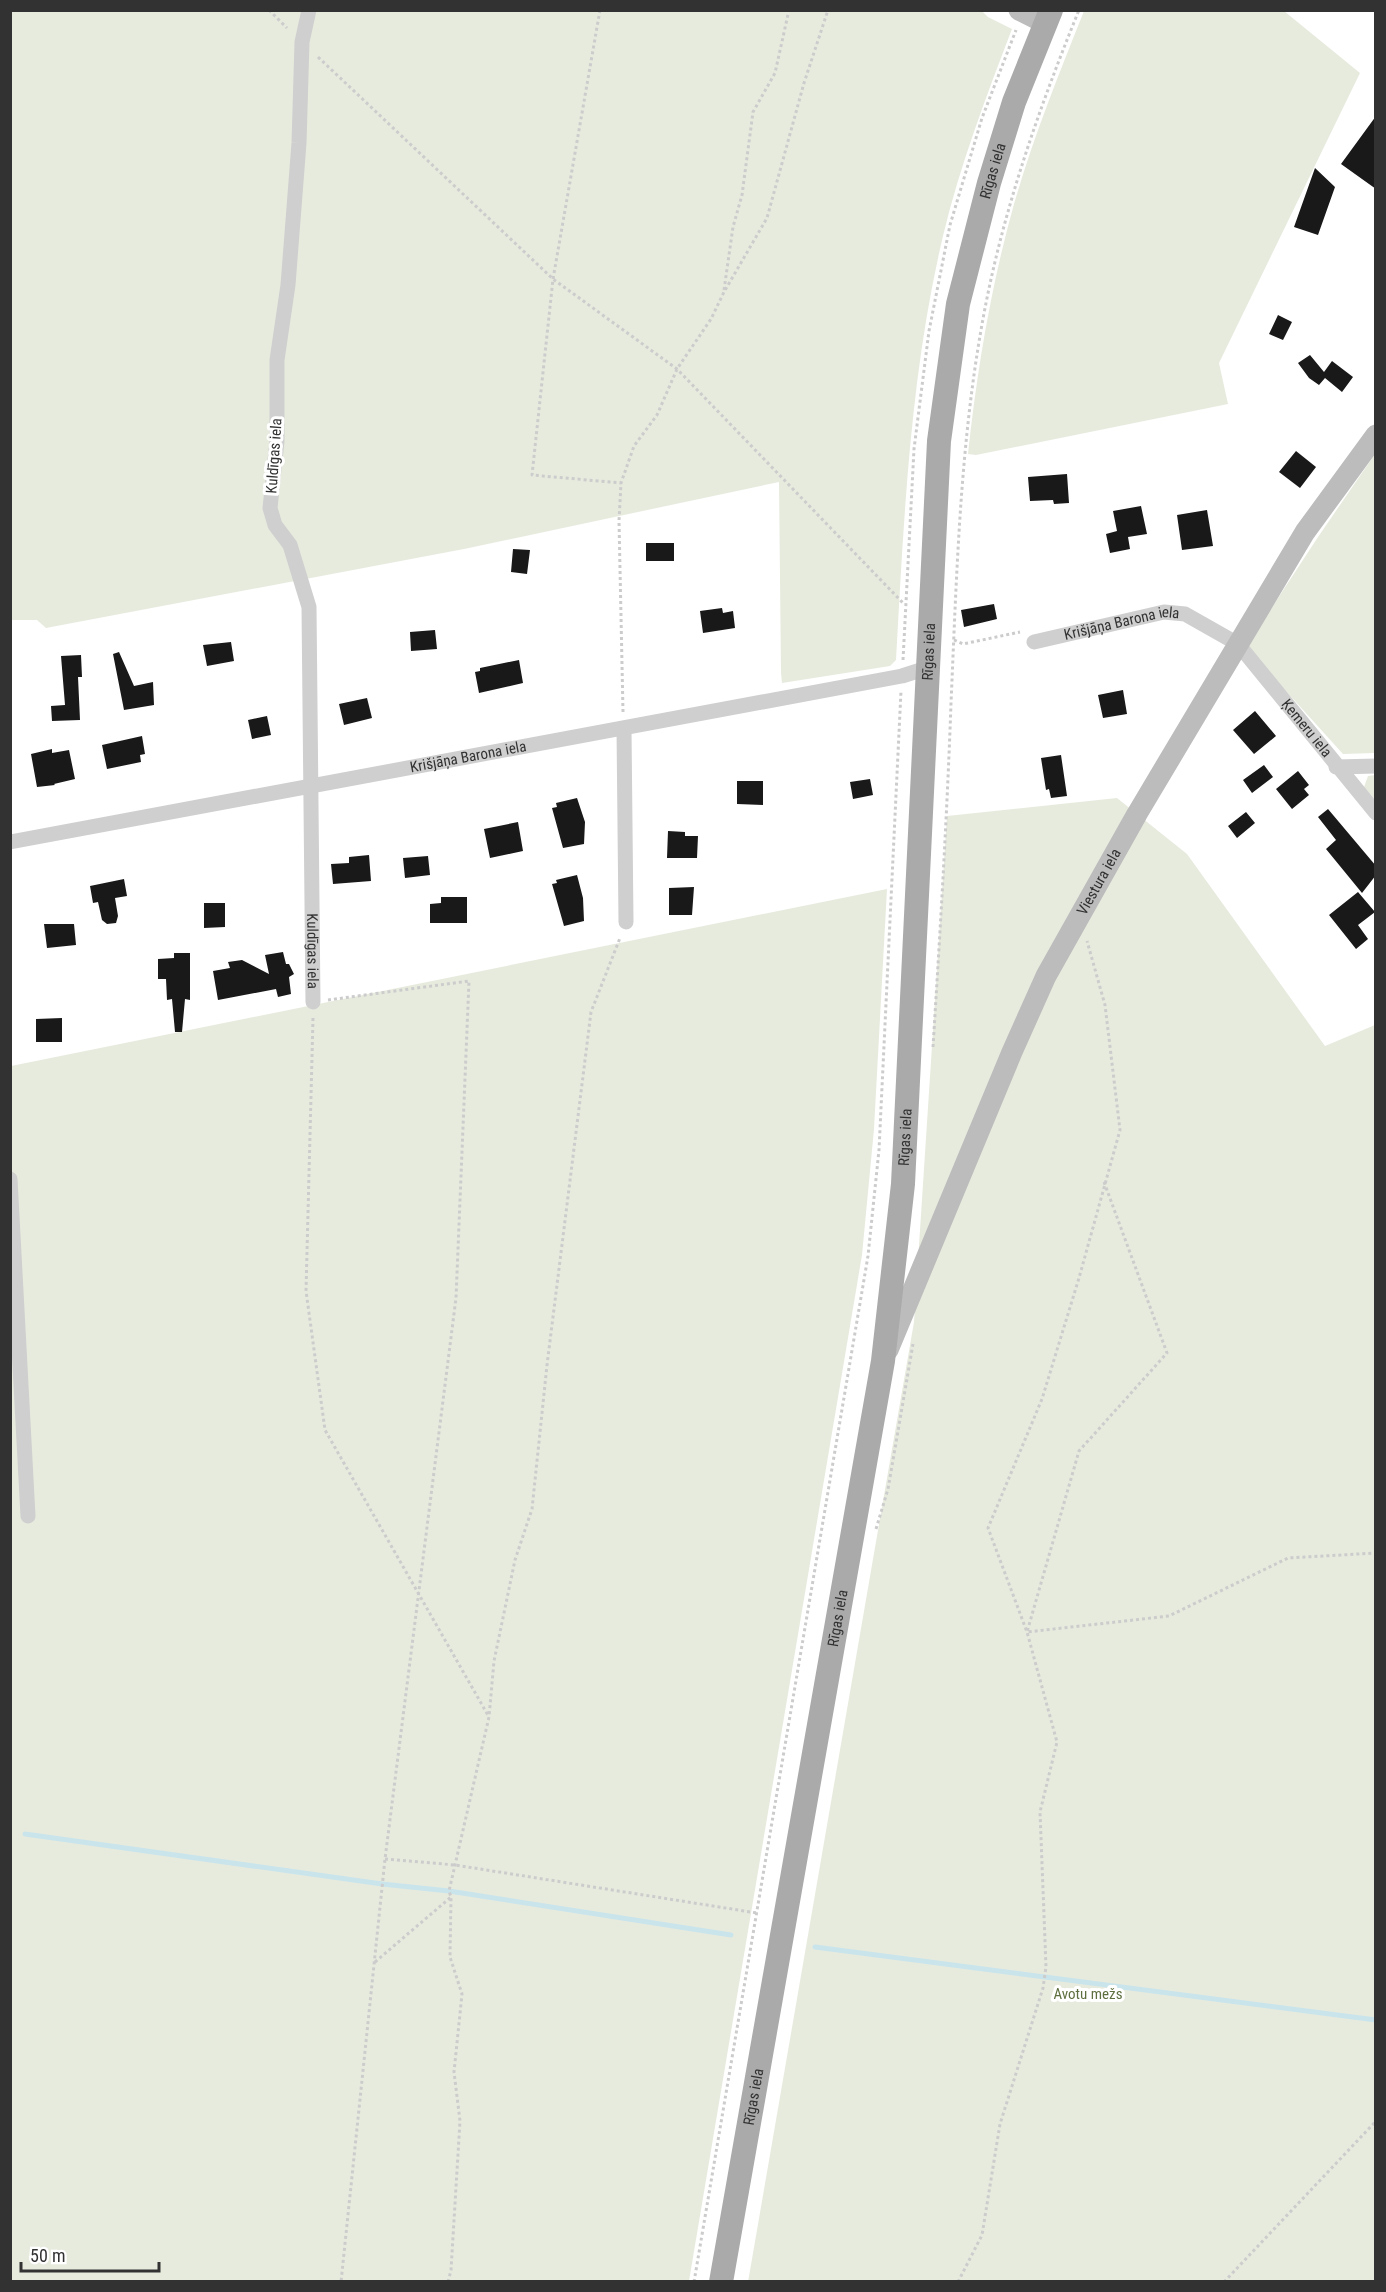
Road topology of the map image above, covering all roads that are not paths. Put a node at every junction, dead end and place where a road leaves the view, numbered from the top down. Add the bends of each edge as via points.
1 (309, 10) edge
2 (1019, 10) edge
3 (1048, 17) edge
4 (1376, 435) edge
5 (1035, 642) road end
6 (1238, 644) junction
7 (927, 668) junction
8 (624, 729) junction
9 (1376, 766) edge
10 (1336, 767) junction
11 (312, 787) junction
12 (1376, 813) edge
13 (10, 842) edge
14 (626, 922) road end
15 (313, 1002) road end
16 (10, 1179) edge
17 (883, 1361) junction
18 (28, 1516) dead end
19 (722, 2282) edge

1 - 11 street, Kuldīgas iela via 302,42 288,285 277,360 277,441 270,508 275,525 290,545 309,607
2 - 3 street, Rīgas iela
3 - 7 main road, Rīgas iela via 1008,122 958,304 939,441
4 - 6 street, Viestura iela via 1305,532
5 - 6 street, Krišjāņa Barona iela via 1164,612 1185,614
6 - 10 street, Ķemeru iela
6 - 17 street, Viestura iela via 1046,976
7 - 8 street, Krišjāņa Barona iela
7 - 17 main road, Rīgas iela via 903,1184
8 - 11 street, Krišjāņa Barona iela
8 - 14 street
9 - 10 street
10 - 12 street, Ķemeru iela
11 - 13 street, Krišjāņa Barona iela
11 - 15 street, Kuldīgas iela
16 - 18 street
17 - 19 main road, Rīgas iela

